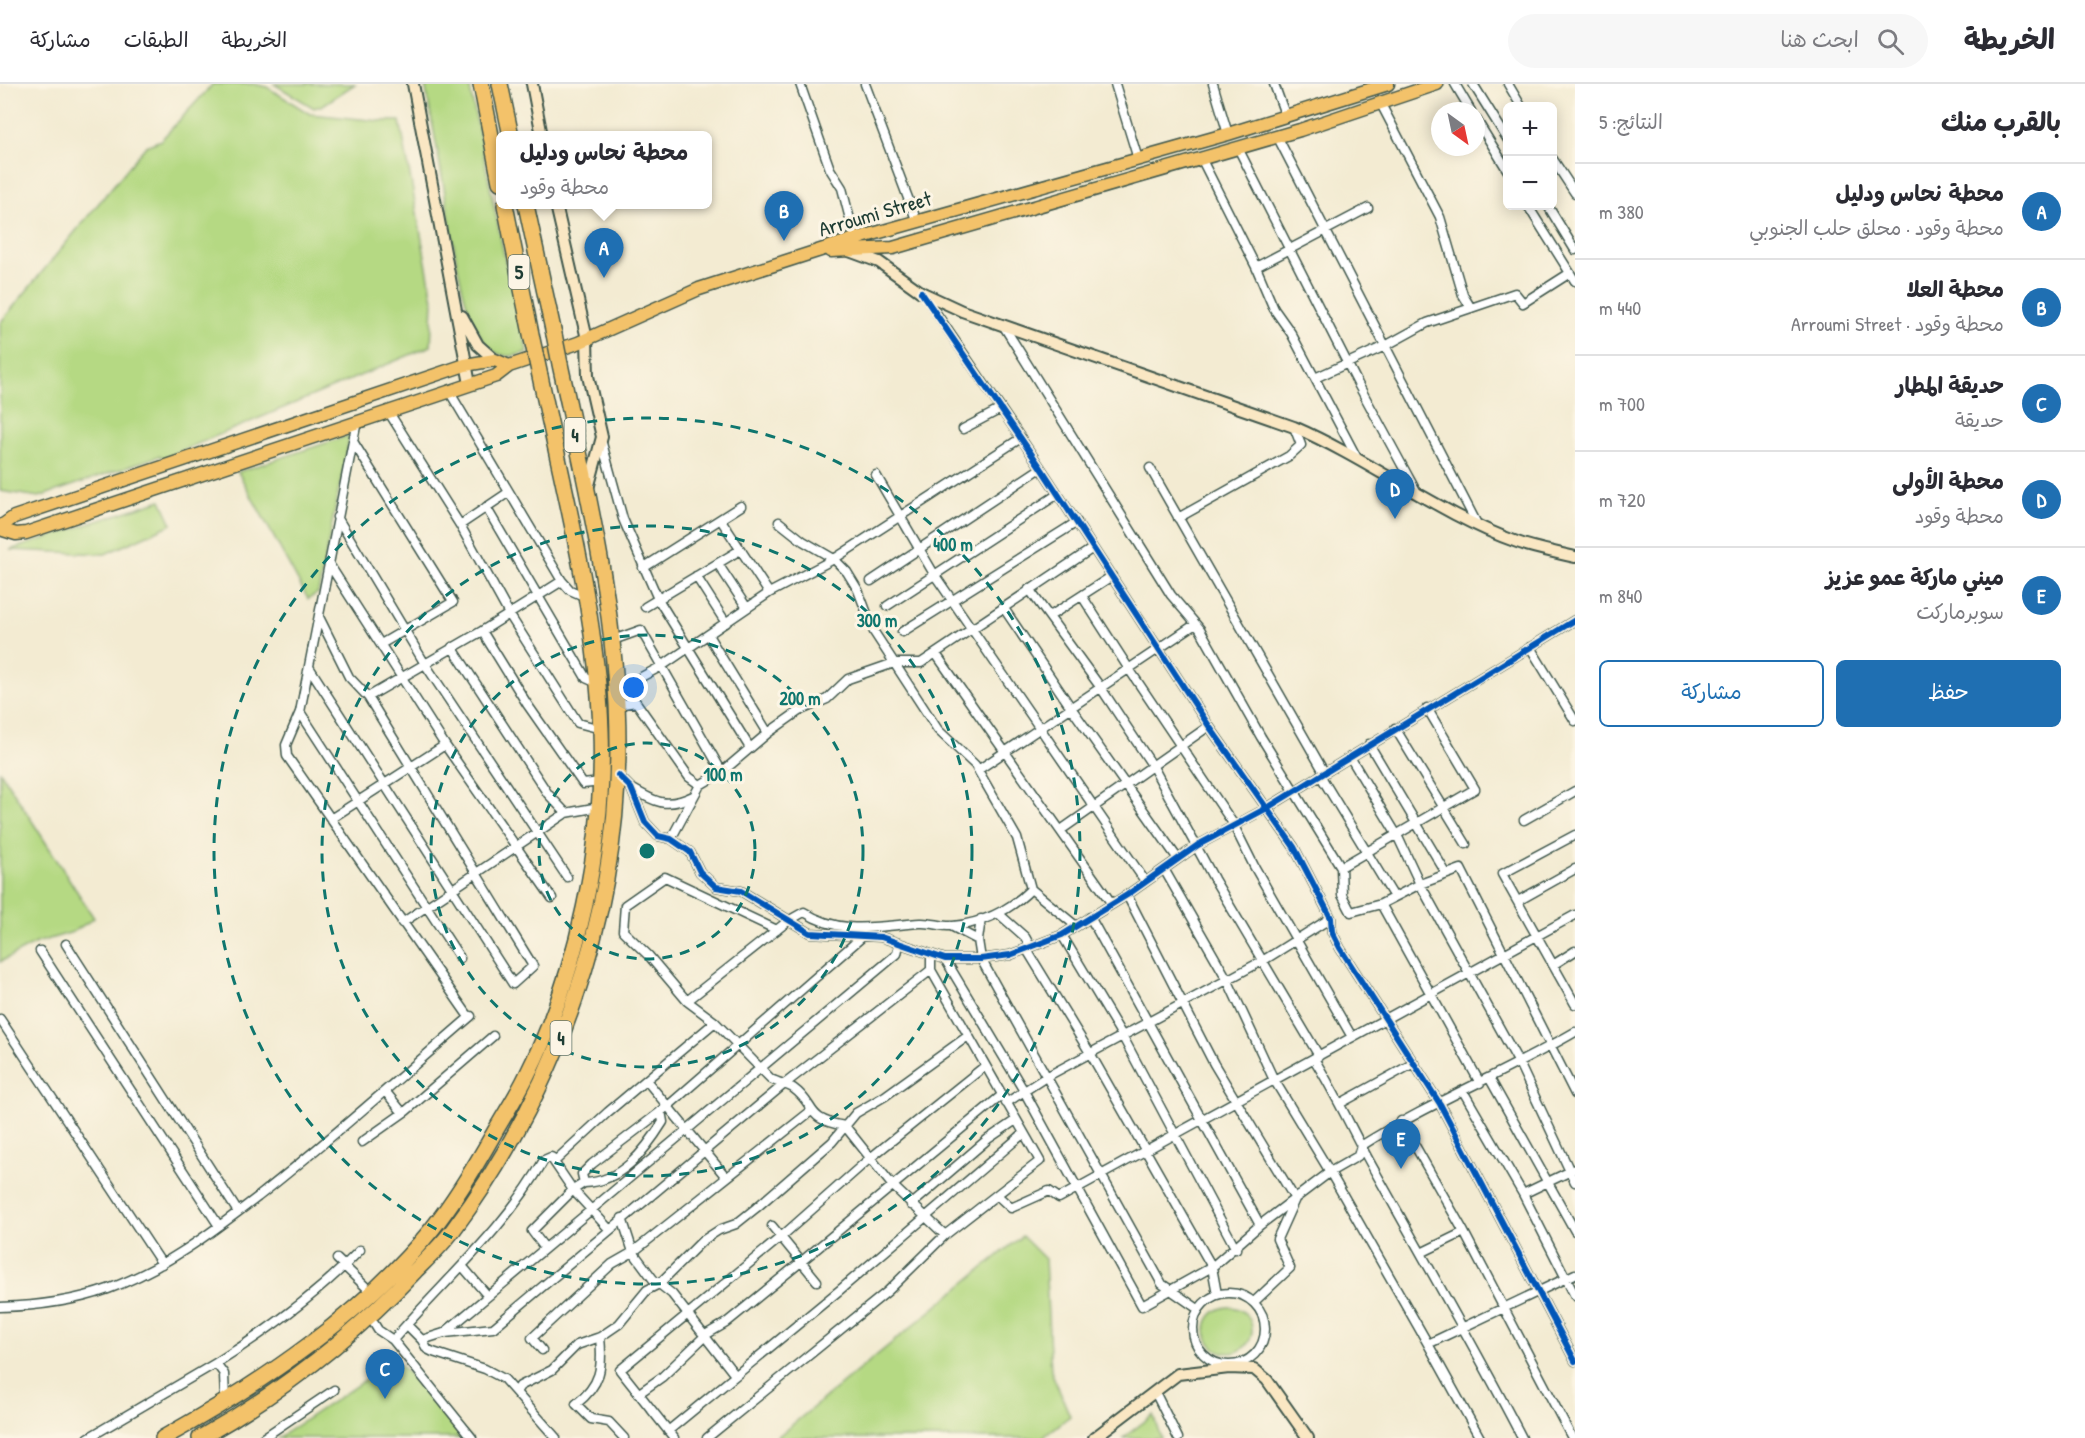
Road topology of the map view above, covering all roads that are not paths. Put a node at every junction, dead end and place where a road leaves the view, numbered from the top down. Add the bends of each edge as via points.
1 (413, 84) edge
2 (481, 84) edge
3 (500, 84) edge
4 (532, 84) edge
5 (800, 84) edge
6 (865, 84) edge
7 (1115, 84) edge
8 (1214, 84) edge
9 (1274, 84) edge
10 (1388, 84) edge
11 (1437, 84) edge
12 (1455, 84) edge
13 (1473, 84) edge
14 (1508, 84) edge
15 (1466, 102) edge
16 (1519, 102) edge
17 (1381, 104) junction
18 (1291, 116) junction
19 (1300, 130) junction
20 (510, 131) edge
21 (541, 131) edge
22 (1503, 132) edge
23 (1228, 134) junction
24 (1485, 134) edge
25 (1277, 136) junction
26 (1238, 148) junction
27 (496, 158) edge
28 (1201, 158) junction
29 (1138, 159) junction
30 (1503, 163) edge
31 (1557, 166) edge
32 (1575, 193) edge
33 (1368, 208) dead end
34 (506, 209) edge
35 (527, 209) edge
36 (557, 209) edge
37 (1531, 210) edge
38 (1550, 210) edge
39 (917, 222) junction
40 (1326, 231) junction
41 (855, 239) junction
42 (1290, 248) junction
43 (846, 250) junction
44 (1575, 250) edge
45 (815, 251) junction
46 (1256, 267) junction
47 (1570, 273) junction
48 (1575, 281) edge
49 (921, 292) junction
50 (456, 302) junction
51 (1471, 308) junction
52 (1002, 324) junction
53 (587, 339) junction
54 (1387, 345) junction
55 (495, 360) junction
56 (1347, 361) junction
57 (560, 364) joint
58 (465, 365) junction
59 (510, 366) junction
60 (540, 376) joint
61 (1315, 378) junction
62 (470, 384) junction
63 (449, 391) junction
64 (1001, 409) junction
65 (388, 411) junction
66 (357, 421) junction
67 (1294, 427) junction
68 (963, 429) dead end
69 (1021, 438) junction
70 (354, 443) junction
71 (601, 446) junction
72 (580, 455) junction
73 (1357, 459) junction
74 (1041, 468) junction
75 (1150, 468) dead end
76 (876, 475) dead end
77 (1416, 491) junction
78 (509, 492) junction
79 (1058, 494) junction
80 (589, 498) junction
81 (741, 506) dead end
82 (486, 507) junction
83 (338, 517) junction
84 (900, 518) junction
85 (1179, 518) junction
86 (721, 520) junction
87 (779, 522) dead end
88 (1077, 522) junction
89 (1477, 524) junction
90 (460, 525) junction
91 (0, 528) edge
92 (920, 548) junction
93 (1093, 548) junction
94 (740, 550) junction
95 (1575, 557) edge
96 (834, 559) junction
97 (329, 564) junction
98 (718, 564) junction
99 (643, 568) junction
100 (934, 574) junction
101 (696, 576) junction
102 (1112, 576) junction
103 (871, 580) dead end
104 (562, 581) junction
105 (1029, 589) junction
106 (769, 593) junction
107 (537, 596) junction
108 (1082, 596) junction
109 (586, 597) junction
110 (658, 599) junction
111 (951, 600) junction
112 (887, 606) dead end
113 (645, 607) dead end
114 (1003, 607) junction
115 (747, 608) junction
116 (508, 614) junction
117 (319, 616) junction
118 (1050, 616) junction
119 (1575, 620) edge
120 (726, 623) junction
121 (1194, 625) junction
122 (971, 629) junction
123 (405, 631) junction
124 (482, 632) junction
125 (902, 632) dead end
126 (708, 635) junction
127 (613, 640) junction
128 (381, 644) junction
129 (452, 647) junction
130 (689, 647) junction
131 (1530, 647) junction
132 (1158, 649) junction
133 (936, 654) junction
134 (894, 663) junction
135 (425, 664) junction
136 (662, 666) junction
137 (309, 667) junction
138 (1128, 669) junction
139 (402, 675) junction
140 (622, 682) junction
141 (597, 683) junction
142 (1101, 688) junction
143 (368, 697) junction
144 (636, 702) junction
145 (616, 705) junction
146 (1427, 708) junction
147 (1072, 709) junction
148 (300, 712) junction
149 (1574, 718) edge
150 (1209, 726) junction
151 (1395, 728) junction
152 (601, 729) junction
153 (1041, 729) junction
154 (768, 733) junction
155 (1369, 744) junction
156 (445, 745) junction
157 (1180, 745) junction
158 (750, 748) junction
159 (1005, 752) junction
160 (1350, 757) junction
161 (1152, 765) junction
162 (410, 766) junction
163 (978, 770) junction
164 (722, 772) junction
165 (618, 774) junction
166 (1322, 774) junction
167 (601, 782) junction
168 (385, 784) junction
169 (1125, 784) junction
170 (700, 785) junction
171 (631, 788) junction
172 (1295, 790) junction
173 (1573, 795) edge
174 (693, 796) junction
175 (358, 801) junction
176 (1093, 806) junction
177 (1443, 806) junction
178 (599, 807) junction
179 (1267, 808) junction
180 (566, 813) junction
181 (332, 818) junction
182 (1524, 820) dead end
183 (1418, 822) junction
184 (1235, 826) junction
185 (1061, 830) junction
186 (537, 832) junction
187 (1397, 835) junction
188 (1575, 835) edge
189 (671, 839) junction
190 (1466, 844) dead end
191 (1198, 845) junction
192 (516, 848) junction
193 (1368, 853) junction
194 (1178, 859) junction
195 (1341, 867) junction
196 (1164, 869) junction
197 (1575, 869) edge
198 (1446, 873) junction
199 (477, 875) junction
200 (567, 878) dead end
201 (1145, 881) junction
202 (1420, 884) junction
203 (1030, 889) junction
204 (453, 890) junction
205 (1126, 895) junction
206 (1394, 897) junction
207 (552, 898) dead end
208 (1518, 902) junction
209 (1112, 904) junction
210 (1381, 904) junction
211 (428, 906) junction
212 (999, 914) junction
213 (1575, 915) edge
214 (1090, 917) junction
215 (1331, 918) junction
216 (981, 919) junction
217 (788, 921) junction
218 (402, 922) junction
219 (951, 926) junction
220 (1076, 926) junction
221 (777, 930) junction
222 (1062, 935) junction
223 (1537, 936) junction
224 (862, 937) junction
225 (978, 940) junction
226 (1296, 941) junction
227 (66, 944) dead end
228 (899, 944) junction
229 (1029, 949) junction
230 (40, 951) dead end
231 (1575, 951) edge
232 (1504, 954) junction
233 (931, 956) junction
234 (460, 958) dead end
235 (945, 959) junction
236 (981, 960) junction
237 (1264, 960) junction
238 (1553, 965) junction
239 (931, 970) junction
240 (1470, 971) junction
241 (1227, 979) junction
242 (1571, 990) edge
243 (1429, 995) junction
244 (687, 1001) junction
245 (1182, 1003) junction
246 (1575, 1005) edge
247 (1386, 1018) junction
248 (0, 1019) edge
249 (715, 1022) junction
250 (1149, 1023) junction
251 (1575, 1032) edge
252 (493, 1036) dead end
253 (968, 1036) junction
254 (1123, 1037) junction
255 (1352, 1037) junction
256 (737, 1044) junction
257 (1551, 1046) junction
258 (1090, 1053) junction
259 (1317, 1058) junction
260 (1414, 1063) junction
261 (1519, 1063) junction
262 (985, 1066) junction
263 (761, 1067) junction
264 (1046, 1077) junction
265 (1273, 1078) junction
266 (1490, 1079) junction
267 (646, 1080) junction
268 (1480, 1083) junction
269 (782, 1086) junction
270 (384, 1091) junction
271 (1024, 1091) junction
272 (1463, 1091) junction
273 (1575, 1094) edge
274 (1004, 1099) junction
275 (1236, 1100) junction
276 (1341, 1103) junction
277 (1440, 1104) junction
278 (665, 1108) junction
279 (811, 1111) junction
280 (403, 1113) junction
281 (1202, 1119) junction
282 (1016, 1120) junction
283 (1401, 1121) junction
284 (845, 1126) junction
285 (689, 1129) junction
286 (1024, 1133) junction
287 (1173, 1135) junction
288 (362, 1142) dead end
289 (1361, 1146) junction
290 (706, 1151) junction
291 (1143, 1151) junction
292 (868, 1159) junction
293 (556, 1160) junction
294 (1572, 1171) edge
295 (1330, 1172) junction
296 (1100, 1173) junction
297 (726, 1177) junction
298 (1575, 1182) edge
299 (584, 1183) junction
300 (1546, 1183) junction
301 (891, 1185) junction
302 (1076, 1188) junction
303 (573, 1190) junction
304 (1523, 1194) junction
305 (997, 1195) junction
306 (1295, 1199) junction
307 (911, 1205) junction
308 (593, 1210) junction
309 (238, 1212) junction
310 (924, 1215) junction
311 (622, 1218) junction
312 (1260, 1225) junction
313 (219, 1226) junction
314 (772, 1226) dead end
315 (609, 1229) junction
316 (1575, 1231) edge
317 (1464, 1232) junction
318 (945, 1235) junction
319 (781, 1237) junction
320 (544, 1247) junction
321 (1236, 1249) junction
322 (360, 1250) dead end
323 (633, 1252) junction
324 (1421, 1253) junction
325 (337, 1259) dead end
326 (802, 1261) junction
327 (162, 1264) junction
328 (345, 1266) junction
329 (463, 1267) junction
330 (1212, 1267) junction
331 (646, 1270) junction
332 (1575, 1274) edge
333 (1566, 1278) junction
334 (817, 1281) dead end
335 (658, 1284) junction
336 (1172, 1289) junction
337 (647, 1290) junction
338 (370, 1291) junction
339 (1539, 1293) junction
340 (1217, 1294) junction
341 (487, 1295) junction
342 (1575, 1296) edge
343 (1254, 1302) junction
344 (0, 1308) edge
345 (1198, 1308) junction
346 (1505, 1308) junction
347 (687, 1314) junction
348 (370, 1317) junction
349 (406, 1325) junction
350 (1463, 1325) junction
351 (444, 1333) junction
352 (600, 1337) junction
353 (705, 1338) junction
354 (393, 1340) junction
355 (422, 1340) junction
356 (1428, 1344) junction
357 (542, 1350) dead end
358 (1575, 1361) edge
359 (216, 1364) junction
360 (735, 1375) junction
361 (334, 1390) dead end
362 (516, 1392) junction
363 (1155, 1392) junction
364 (638, 1395) junction
365 (225, 1402) junction
366 (671, 1435) edge
367 (88, 1438) edge
368 (164, 1438) edge
369 (200, 1438) edge
370 (263, 1438) edge
371 (472, 1438) edge
372 (556, 1438) edge
373 (624, 1438) edge
374 (707, 1438) edge
375 (1094, 1438) edge
376 (1178, 1438) edge
377 (1308, 1438) edge
378 (1480, 1438) edge
379 (1522, 1438) edge
380 (1572, 1438) edge

1 - 50 main road
2 - 27 highway
3 - 20 highway
4 - 21 main road
5 - 41 street via 830,169 842,188
6 - 39 street
7 - 29 street
8 - 23 street
9 - 18 street
10 - 18 main road, Arroumi Street
11 - 17 main road, Arroumi Street
12 - 15 street
13 - 22 street
14 - 16 street
17 - 19 main road, Arroumi Street
17 - 51 street via 1440,217 1462,295
18 - 19 main road
18 - 23 main road, Arroumi Street
19 - 25 main road, Arroumi Street
23 - 29 main road, Arroumi Street
24 - 30 street
25 - 26 main road, Arroumi Street
25 - 40 street
26 - 28 main road, Arroumi Street
26 - 42 street
28 - 43 main road, Arroumi Street via 893,248
28 - 46 street
29 - 39 main road, Arroumi Street
31 - 32 street
33 - 40 street
34 - 60 highway, 5, bridge
35 - 57 highway, 5, bridge
36 - 53 main road
37 - 47 street
38 - 44 street
39 - 41 main road, Arroumi Street
40 - 42 street
40 - 54 street
41 - 45 main road, Arroumi Street
42 - 46 street
42 - 56 street
43 - 45 main road, Arroumi Street
43 - 49 main road via 879,262
45 - 53 main road via 699,289
46 - 61 street via 1274,309
47 - 48 street
47 - 51 street via 1523,303 1515,293
49 - 52 main road
49 - 64 street
50 - 55 main road via 468,331
50 - 58 main road
51 - 54 street via 1427,323
52 - 67 main road
52 - 121 street
53 - 59 main road
53 - 71 main road via 588,376
54 - 56 street
54 - 89 street
55 - 58 main road
55 - 59 main road
56 - 61 street
56 - 77 street
57 - 72 highway, 4
58 - 62 main road
58 - 91 main road via 14,517
59 - 62 main road via 500,375
60 - 109 highway, 4
61 - 73 street
62 - 63 main road
63 - 65 main road
63 - 78 street
64 - 68 street
64 - 69 street
65 - 66 main road
65 - 90 street
66 - 70 street
66 - 91 main road via 26,533
67 - 73 main road
67 - 85 street via 1300,445 1289,456
69 - 74 street
69 - 84 street
70 - 83 street
70 - 123 street via 453,602
71 - 72 main road via 593,454
71 - 80 main road
71 - 99 street
72 - 80 highway, 4
73 - 77 main road
74 - 79 street
74 - 92 street
75 - 85 street
76 - 84 street
77 - 89 main road
78 - 82 street
78 - 104 street
79 - 88 street
79 - 100 street
80 - 127 highway, 4
81 - 86 street
82 - 90 street
82 - 107 street
83 - 97 street
83 - 123 street
84 - 92 street
84 - 96 street
85 - 166 street
86 - 94 street
86 - 99 street
87 - 96 street
88 - 93 street
88 - 111 street
89 - 95 main road via 1517,542
90 - 116 street
92 - 100 street
92 - 103 street
93 - 102 street
93 - 105 street
94 - 98 street
94 - 106 street
96 - 106 street
96 - 134 street via 858,590 874,632
97 - 117 street
97 - 128 street
98 - 101 street
98 - 115 street
99 - 110 street
100 - 111 street
100 - 112 street
101 - 110 street
101 - 120 street
102 - 108 street
102 - 132 street
104 - 107 street
104 - 109 street via 570,590
105 - 114 street
105 - 118 street
106 - 115 street
107 - 116 street
107 - 141 street via 586,678
108 - 118 street
108 - 138 street
109 - 141 highway, 4
110 - 113 street
110 - 130 street
111 - 122 street
111 - 125 street
114 - 122 street
114 - 147 street
115 - 120 street
116 - 124 street
116 - 152 street via 578,723
117 - 137 street
117 - 143 street via 349,677
118 - 142 street
119 - 131 street
120 - 126 street
121 - 132 street
121 - 172 street via 1200,629
122 - 133 street
122 - 153 street
123 - 128 street
123 - 135 street
124 - 129 street
124 - 167 street via 583,784
126 - 130 street
126 - 154 street
127 - 136 street via 641,630
127 - 140 highway, 4
128 - 139 street
129 - 135 street
129 - 180 street via 548,794
130 - 136 street
130 - 158 street
131 - 146 street
131 - 149 street
132 - 138 street
132 - 150 street
133 - 134 street via 921,663
133 - 159 street
134 - 154 street via 848,679 827,699 799,711
134 - 163 street via 938,730
135 - 139 street
135 - 186 street
136 - 140 street
136 - 164 street
137 - 148 street
137 - 168 street
138 - 142 street
138 - 157 street
139 - 143 street
139 - 156 street
140 - 144 street
140 - 145 highway, 4
141 - 152 highway, 4
142 - 147 street
142 - 161 street
143 - 162 street
144 - 145 street
144 - 170 street via 689,777
145 - 165 highway, 4
146 - 151 street
146 - 177 street via 1474,789
147 - 153 street
147 - 169 street
148 - 175 street
148 - 181 street via 286,745 287,756
150 - 157 street
150 - 179 street
151 - 155 street
151 - 177 street
152 - 167 highway, 4
153 - 159 street
153 - 176 street
154 - 158 street
155 - 160 street
155 - 183 street
156 - 162 street
156 - 192 street
157 - 161 street
157 - 184 street
158 - 164 street
159 - 163 street
159 - 185 street
160 - 166 street
160 - 187 street
161 - 169 street
161 - 191 street
162 - 168 street
162 - 199 street
163 - 203 street via 1017,838
164 - 170 street
165 - 171 street
165 - 348 highway, 4 via 603,896 588,959 554,1059 523,1123 452,1232
166 - 172 street
166 - 193 street
167 - 178 highway, 4
168 - 175 street
168 - 204 street
169 - 176 street
169 - 194 street
170 - 174 street
171 - 174 street via 660,803 677,804
171 - 189 street via 645,822 658,836
172 - 179 street
172 - 195 street
173 - 182 street
174 - 189 street
175 - 181 street
175 - 211 street
176 - 185 street
176 - 201 street
177 - 183 street
177 - 190 street
178 - 180 street
178 - 338 highway, 4 via 577,934 561,990 528,1074 475,1166 432,1228
179 - 184 street
179 - 215 street via 1294,847
180 - 186 street
181 - 218 street
183 - 187 street
183 - 198 street
184 - 191 street
184 - 226 street
185 - 209 street
186 - 192 street
186 - 200 street
187 - 193 street
187 - 202 street
188 - 208 street via 1502,874
189 - 217 street via 690,852 700,872 716,887 741,891
191 - 194 street
191 - 237 street via 1214,879
192 - 199 street
192 - 207 street
193 - 195 street
193 - 206 street
194 - 196 street
195 - 210 street via 1342,895 1351,912
196 - 201 street
196 - 241 street
197 - 208 street
198 - 202 street
198 - 232 street via 1461,869
199 - 204 street
199 - 204 street via 533,966 513,984
201 - 205 street
202 - 206 street
202 - 240 street
203 - 212 street
203 - 220 street
204 - 211 street
205 - 209 street
205 - 245 street
206 - 210 street
208 - 223 street
209 - 214 street
210 - 243 street
211 - 218 street
211 - 234 street
212 - 216 street
212 - 229 street via 1025,937
213 - 223 street
214 - 220 street
214 - 250 street
215 - 226 street
215 - 247 street via 1332,932 1340,948
216 - 219 street
216 - 225 street
217 - 219 street via 804,912 820,923 873,930 924,923
217 - 221 street
217 - 224 street via 810,933
218 - 270 street via 471,1016
219 - 225 street
220 - 222 street
221 - 244 street
221 - 244 street via 664,878 625,906 623,932
222 - 229 street
222 - 254 street
223 - 232 street
223 - 238 street
224 - 228 street via 881,937
224 - 256 street
225 - 236 street
226 - 237 street
226 - 255 street
227 - 309 street
228 - 233 street
228 - 263 street via 897,954
229 - 236 street
229 - 258 street
230 - 313 street
231 - 238 street
232 - 240 street
232 - 257 street
233 - 235 street
233 - 239 street
235 - 236 street
235 - 271 street
236 - 264 street
237 - 241 street
237 - 259 street
238 - 242 street
239 - 253 street
239 - 269 street
240 - 243 street
240 - 261 street
241 - 245 street
241 - 265 street
242 - 246 street
243 - 247 street
243 - 268 street
244 - 249 street
245 - 250 street
245 - 275 street
247 - 255 street
247 - 260 street
248 - 327 street
249 - 256 street
249 - 267 street
250 - 254 street
250 - 281 street
251 - 257 street
252 - 280 street
253 - 262 street
253 - 284 street via 856,1113
254 - 258 street
254 - 287 street
255 - 259 street
256 - 263 street
256 - 278 street
257 - 261 street
257 - 273 street
258 - 264 street
258 - 291 street
259 - 265 street
259 - 276 street
260 - 276 street
260 - 277 street
261 - 266 street
261 - 294 street
262 - 274 street
262 - 292 street
263 - 269 street
263 - 285 street
264 - 271 street
264 - 296 street
265 - 275 street
265 - 295 street
266 - 268 street
266 - 300 street
267 - 278 street
267 - 293 street
268 - 272 street
269 - 279 street via 793,1088
269 - 290 street
270 - 280 street
270 - 309 street via 308,1158
271 - 274 street
271 - 302 street
272 - 277 street
272 - 304 street
274 - 282 street
274 - 301 street
275 - 281 street
275 - 306 street
276 - 289 street
277 - 283 street
277 - 339 street
278 - 285 street
278 - 299 street via 592,1164 582,1174
278 - 299 street via 663,1122 646,1148 613,1177
279 - 284 street via 827,1123
279 - 297 street
280 - 288 street
281 - 287 street
281 - 312 street
282 - 286 street
282 - 307 street
283 - 289 street
283 - 317 street
284 - 292 street
284 - 335 street via 756,1208 736,1224 702,1241
285 - 290 street
285 - 308 street
286 - 305 street via 1040,1161
286 - 310 street
287 - 291 street
287 - 321 street
289 - 295 street via 1358,1156
289 - 324 street
290 - 297 street
290 - 311 street
291 - 296 street
291 - 330 street
292 - 301 street
292 - 319 street
293 - 303 street
293 - 329 street via 544,1160 526,1191
294 - 298 street
294 - 300 street
295 - 306 street
295 - 356 street
296 - 302 street
296 - 336 street via 1162,1284
297 - 323 street
299 - 303 street
300 - 304 street
300 - 316 street
301 - 307 street
301 - 326 street
302 - 305 street via 1059,1198 1049,1191 1011,1208
302 - 336 street via 1142,1306
303 - 308 street
303 - 320 street via 532,1231
304 - 333 street
305 - 318 street
306 - 312 street
306 - 343 street via 1277,1239 1290,1268
307 - 310 street
308 - 315 street
308 - 320 street
309 - 313 street
310 - 318 street
310 - 360 street
311 - 315 street
311 - 323 street
312 - 321 street
313 - 327 street
314 - 319 street
315 - 351 street via 493,1328
317 - 324 street
317 - 346 street
318 - 374 street via 888,1291
319 - 326 street
319 - 347 street
320 - 341 street
321 - 330 street
322 - 328 street
323 - 331 street
323 - 357 street via 591,1282 532,1338
324 - 350 street
325 - 328 street
326 - 334 street
326 - 353 street
327 - 344 street via 108,1289
328 - 338 street
328 - 359 street via 271,1326
329 - 341 street
329 - 349 street
330 - 336 street
330 - 340 street
331 - 335 street
331 - 337 street
332 - 333 street
333 - 339 street
333 - 342 street
335 - 337 street
335 - 347 street via 672,1294
336 - 345 street
337 - 352 street via 619,1324
338 - 365 highway, 4 via 309,1343
339 - 346 street
339 - 358 street
340 - 343 street via 1237,1293
340 - 345 street
341 - 351 street
343 - 345 street via 1264,1320 1264,1340 1252,1357 1230,1365 1208,1359 1196,1345 1192,1327
346 - 350 street
346 - 380 street
347 - 353 street
347 - 364 street via 620,1370
348 - 354 street via 378,1330
348 - 369 highway, 4 via 312,1366
349 - 354 street
349 - 355 street
350 - 356 street
350 - 379 street
351 - 355 street
352 - 362 street via 577,1345 552,1370 520,1386
352 - 373 street via 603,1364 598,1380 576,1404 591,1419 609,1422
353 - 360 street
353 - 364 street
354 - 371 street
355 - 362 street via 433,1352 504,1379
356 - 378 street
359 - 365 street via 224,1374
359 - 367 street
360 - 366 street
361 - 370 street
362 - 372 street
363 - 375 main road
363 - 376 street
363 - 377 main road via 1178,1374 1254,1369 1279,1395
364 - 366 street
365 - 368 highway, 4

